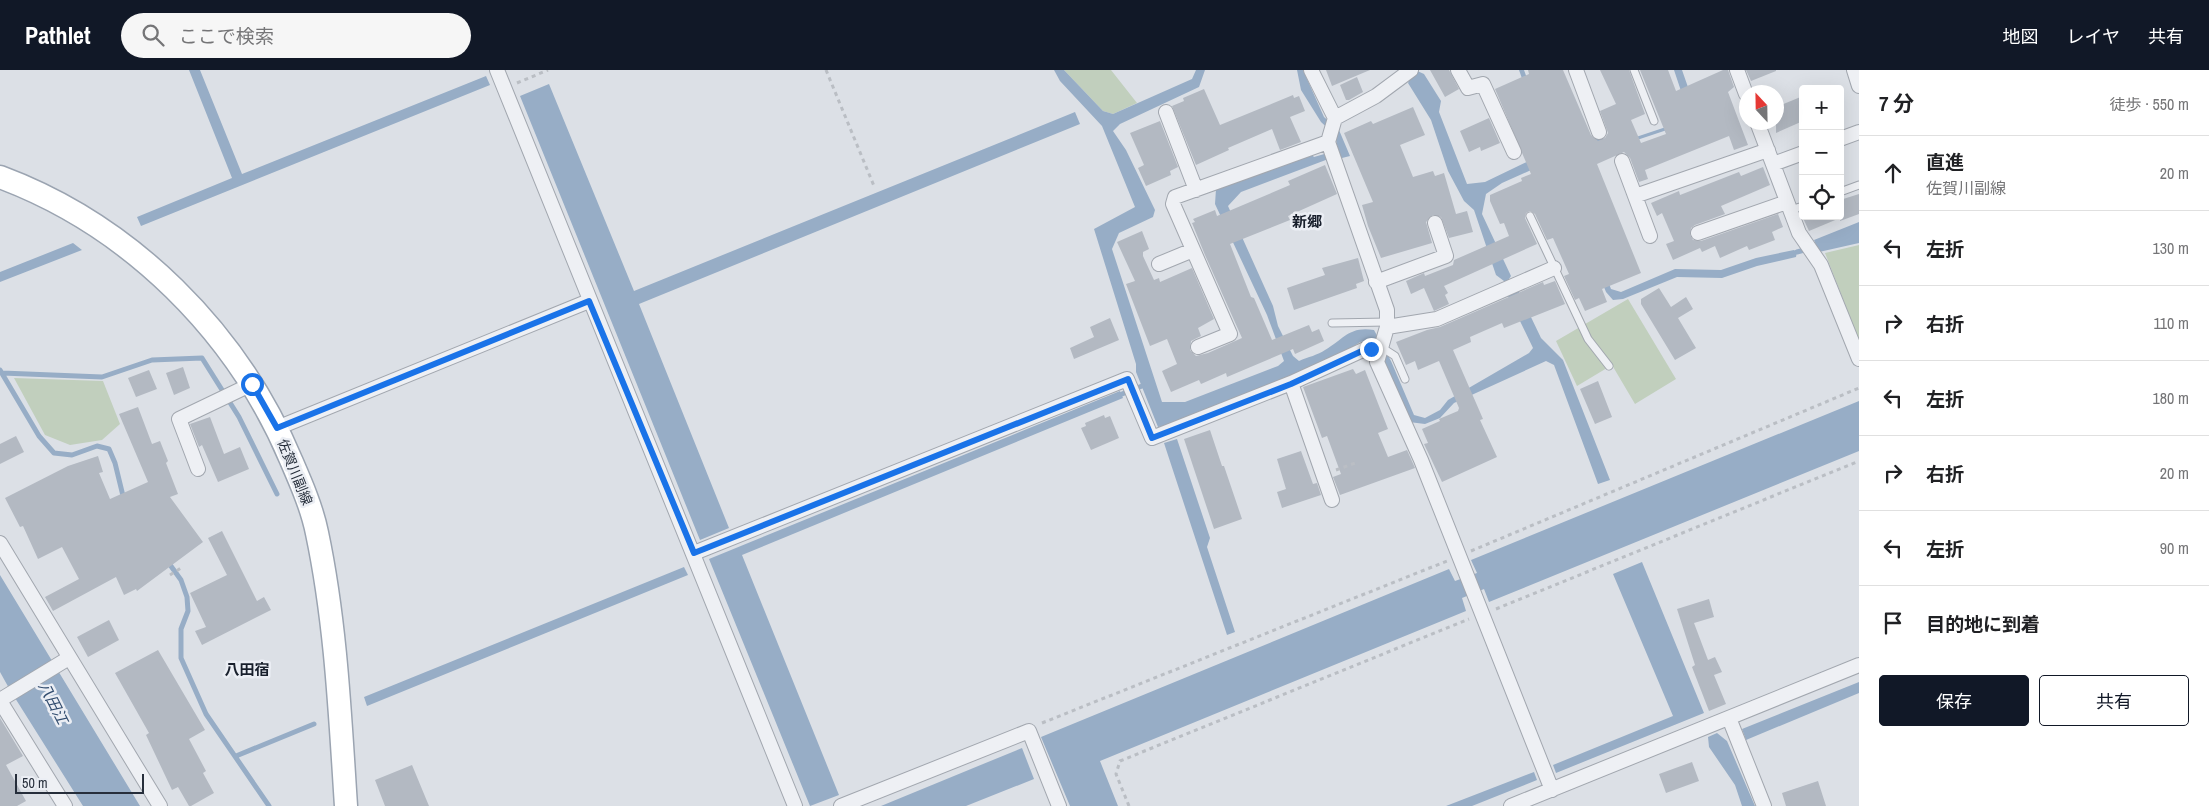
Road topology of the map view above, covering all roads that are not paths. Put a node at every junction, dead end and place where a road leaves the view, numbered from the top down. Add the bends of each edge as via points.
1 (497, 70) edge
2 (1311, 70) edge
3 (1458, 70) edge
4 (1576, 70) edge
5 (1634, 70) edge
6 (1738, 70) edge
7 (1854, 70) edge
8 (1410, 71) edge
9 (1743, 85) edge
10 (1859, 86) edge
11 (1166, 112) dead end
12 (1334, 120) junction
13 (1654, 120) dead end
14 (1760, 130) edge
15 (1599, 132) dead end
16 (1859, 132) edge
17 (1844, 138) edge
18 (1331, 146) junction
19 (1768, 150) junction
20 (1514, 152) dead end
21 (1799, 154) edge
22 (1622, 161) dead end
23 (1773, 164) junction
24 (0, 177) edge
25 (1859, 185) edge
26 (1196, 190) junction
27 (1844, 191) edge
28 (1635, 196) junction
29 (1793, 206) edge
30 (1530, 216) dead end
31 (1435, 223) dead end
32 (1698, 232) dead end
33 (1650, 236) dead end
34 (1193, 250) junction
35 (1159, 264) dead end
36 (1554, 268) junction
37 (1376, 282) junction
38 (589, 301) junction
39 (1332, 323) dead end
40 (1382, 342) junction
41 (1198, 347) dead end
42 (1859, 359) edge
43 (1609, 366) dead end
44 (1405, 379) dead end
45 (1291, 384) junction
46 (243, 389) junction
47 (277, 428) junction
48 (198, 469) dead end
49 (1332, 500) dead end
50 (0, 543) edge
51 (694, 553) junction
52 (69, 658) junction
53 (1859, 665) edge
54 (0, 701) edge
55 (1729, 718) junction
56 (1552, 790) junction
57 (65, 806) edge
58 (160, 806) edge
59 (346, 806) edge
60 (795, 806) edge
61 (841, 806) edge
62 (1059, 806) edge
63 (1511, 806) edge
64 (1764, 806) edge

1 - 38 street
2 - 12 street
3 - 20 street via 1468,88 1483,84
4 - 15 street
5 - 13 lane
6 - 9 street
7 - 10 street
8 - 12 street via 1376,96
11 - 26 street
12 - 18 street
14 - 19 street
16 - 17 street
18 - 26 street
18 - 37 street
19 - 23 street
19 - 28 street
21 - 23 street
22 - 28 street
23 - 29 street
24 - 46 main road, 佐賀川副線 via 80,213 173,286 216,332
25 - 27 lane
26 - 34 street via 1175,197 1173,204
28 - 33 street
29 - 32 street
29 - 42 street via 1799,233 1821,265
30 - 36 lane
31 - 37 street via 1446,256
34 - 35 street
34 - 41 street via 1230,334
36 - 40 street
36 - 43 lane via 1588,339
37 - 40 street via 1387,310
38 - 47 street
38 - 51 street
39 - 40 lane
40 - 44 lane via 1396,356
40 - 45 street
40 - 56 street via 1377,362 1421,460
45 - 49 street
45 - 51 street via 1152,438 1128,379
46 - 47 main road, 佐賀川副線
46 - 48 street via 179,419
47 - 59 main road, 佐賀川副線 via 302,486 317,532 334,632
50 - 52 street
51 - 60 street
52 - 54 street
52 - 58 street
53 - 55 street
54 - 57 street
55 - 56 street
55 - 64 street
56 - 63 street
61 - 62 street via 1029,731

